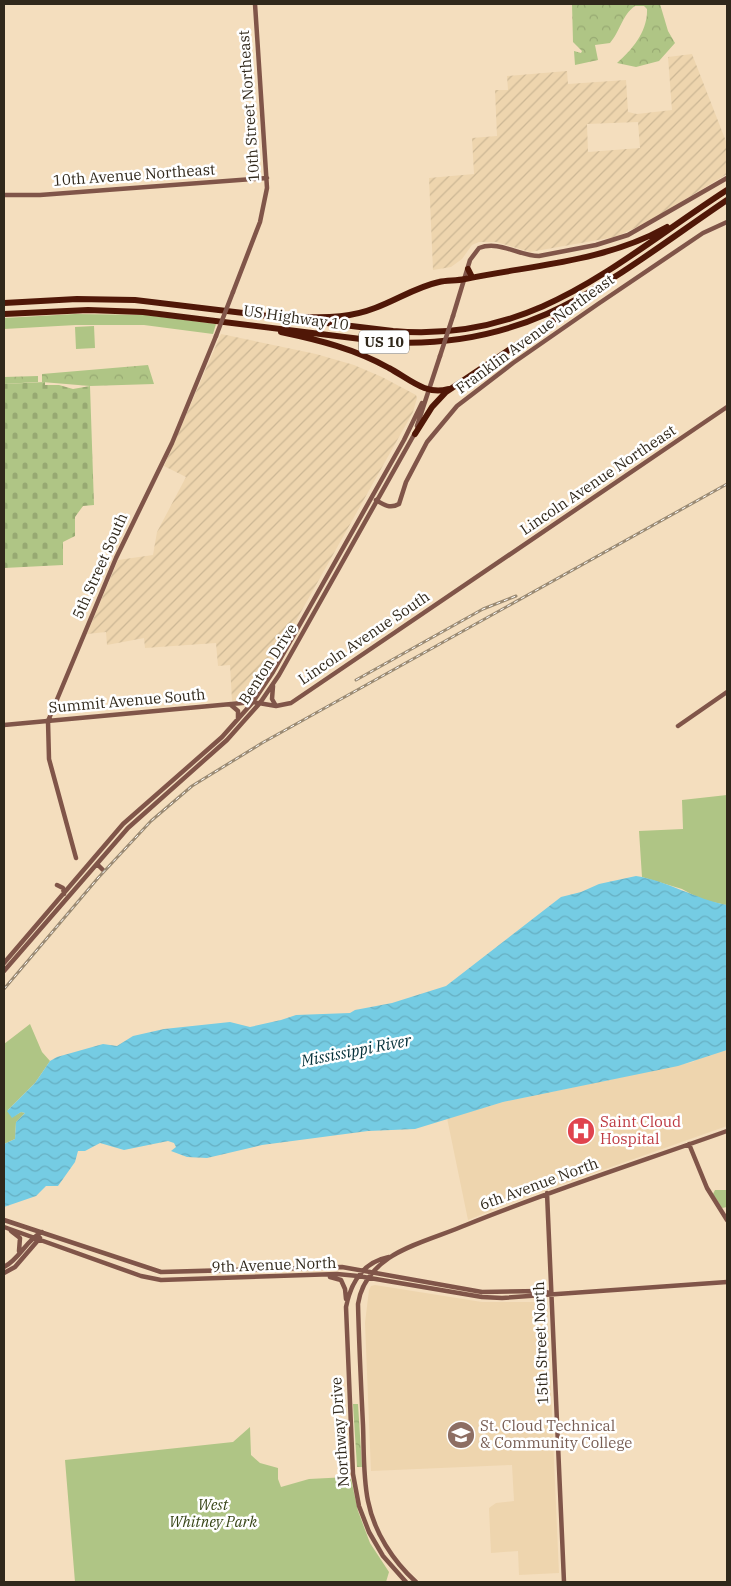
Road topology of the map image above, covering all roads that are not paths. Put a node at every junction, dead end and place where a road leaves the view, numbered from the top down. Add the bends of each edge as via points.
1 (255, 4) edge
2 (267, 178) junction
3 (727, 178) edge
4 (727, 190) edge
5 (4, 195) edge
6 (713, 200) junction
7 (727, 200) edge
8 (727, 222) edge
9 (468, 269) junction
10 (472, 278) junction
11 (611, 279) junction
12 (464, 280) junction
13 (233, 292) joint
14 (4, 303) edge
15 (247, 313) junction
16 (4, 314) edge
17 (238, 323) junction
18 (456, 386) junction
19 (428, 390) junction
20 (727, 407) edge
21 (415, 434) junction
22 (371, 497) junction
23 (378, 501) junction
24 (482, 574) joint
25 (273, 684) junction
26 (727, 692) edge
27 (253, 702) junction
28 (260, 703) junction
29 (230, 704) junction
30 (276, 706) junction
31 (238, 720) junction
32 (48, 721) junction
33 (4, 725) edge
34 (678, 726) dead end
35 (76, 858) dead end
36 (97, 864) junction
37 (103, 870) dead end
38 (57, 885) dead end
39 (64, 894) junction
40 (4, 963) edge
41 (4, 971) edge
42 (727, 1130) edge
43 (689, 1144) junction
44 (547, 1193) junction
45 (4, 1220) edge
46 (727, 1220) edge
47 (5, 1227) edge
48 (42, 1232) junction
49 (33, 1236) junction
50 (40, 1238) junction
51 (391, 1256) junction
52 (14, 1259) junction
53 (4, 1267) edge
54 (364, 1270) junction
55 (372, 1272) junction
56 (4, 1273) edge
57 (306, 1275) junction
58 (358, 1276) junction
59 (368, 1278) junction
60 (727, 1282) edge
61 (552, 1293) junction
62 (346, 1307) junction
63 (406, 1582) edge
64 (416, 1582) edge
65 (564, 1582) edge

1 - 2 street, 10th Street Northeast
2 - 5 street, 10th Avenue Northeast
2 - 13 street, 10th Street Northeast via 263,211
3 - 9 street, Benton Drive via 619,238 539,256 498,246 484,246 473,255
4 - 6 highway, US 10
6 - 10 highway via 656,232 612,251
6 - 15 highway, US 10 via 583,288 541,308 495,323 455,331 404,332
7 - 11 highway, US Highway 10 / US 10
8 - 23 street, Franklin Avenue Northeast via 703,233 598,304 465,400 448,415 427,442 406,482 399,504 394,507
9 - 10 highway
9 - 12 street, Benton Drive
10 - 12 highway
11 - 17 highway, US Highway 10 / US 10 via 533,321 487,335 452,341 385,342
11 - 18 highway
12 - 15 highway via 428,285 376,308 351,315 316,318
12 - 19 street, Benton Drive, bridge
13 - 32 street, 5th Street South, bridge via 172,443 116,558
14 - 15 highway, US 10 via 121,300
16 - 17 highway, US Highway 10 / US 10 via 108,310
17 - 19 highway via 342,347 373,359
18 - 19 highway
18 - 21 highway via 432,407
19 - 21 street, Benton Drive
19 - 22 street, Benton Drive
20 - 24 street, Lincoln Avenue Northeast
21 - 23 street, Benton Drive
22 - 23 street, Franklin Avenue Northeast
22 - 27 street, Benton Drive
23 - 25 street, Benton Drive
24 - 30 street, Lincoln Avenue South via 291,703
25 - 28 street, Benton Drive
25 - 30 street via 272,699
26 - 34 street
27 - 28 street
27 - 29 street, Summit Avenue South
27 - 31 street, Benton Drive
28 - 30 street
28 - 36 street, Benton Drive via 227,740 128,828
29 - 31 street via 238,710
29 - 32 street, Summit Avenue South
31 - 39 street, Benton Drive via 123,824
32 - 33 street, Summit Avenue South
32 - 35 street, 5th Street South via 49,759
36 - 37 street
36 - 41 street, Benton Drive
38 - 39 street via 63,888
39 - 40 street, Benton Drive
42 - 43 street, 6th Avenue North
43 - 44 street, 6th Avenue North
43 - 46 street via 707,1188
44 - 51 street, 6th Avenue North
44 - 61 street, 15th Street North
45 - 48 street, 9th Avenue North
47 - 49 street, 9th Avenue North
47 - 52 street via 21,1242
48 - 49 street
48 - 50 street
48 - 54 street, 9th Avenue North via 161,1272 321,1266
49 - 50 street, 9th Avenue North
49 - 52 street
50 - 56 street via 15,1267
50 - 57 street, 9th Avenue North via 141,1276 161,1280
51 - 54 street, 6th Avenue North via 379,1259
51 - 55 street, 6th Avenue North
52 - 53 street
54 - 55 street, 9th Avenue North
54 - 58 street, Northway Drive
55 - 59 street, Northway Drive
55 - 61 street, 9th Avenue North via 482,1292
57 - 58 street, 9th Avenue North
57 - 62 street via 341,1280
58 - 59 street, 9th Avenue North
58 - 62 street, Northway Drive
59 - 61 street, 9th Avenue North via 482,1297
59 - 64 street, Northway Drive via 358,1304 364,1473 368,1502 389,1551
60 - 61 street, 9th Avenue North
61 - 65 street, 15th Street North
62 - 63 street, Northway Drive via 353,1474 359,1506 383,1556

